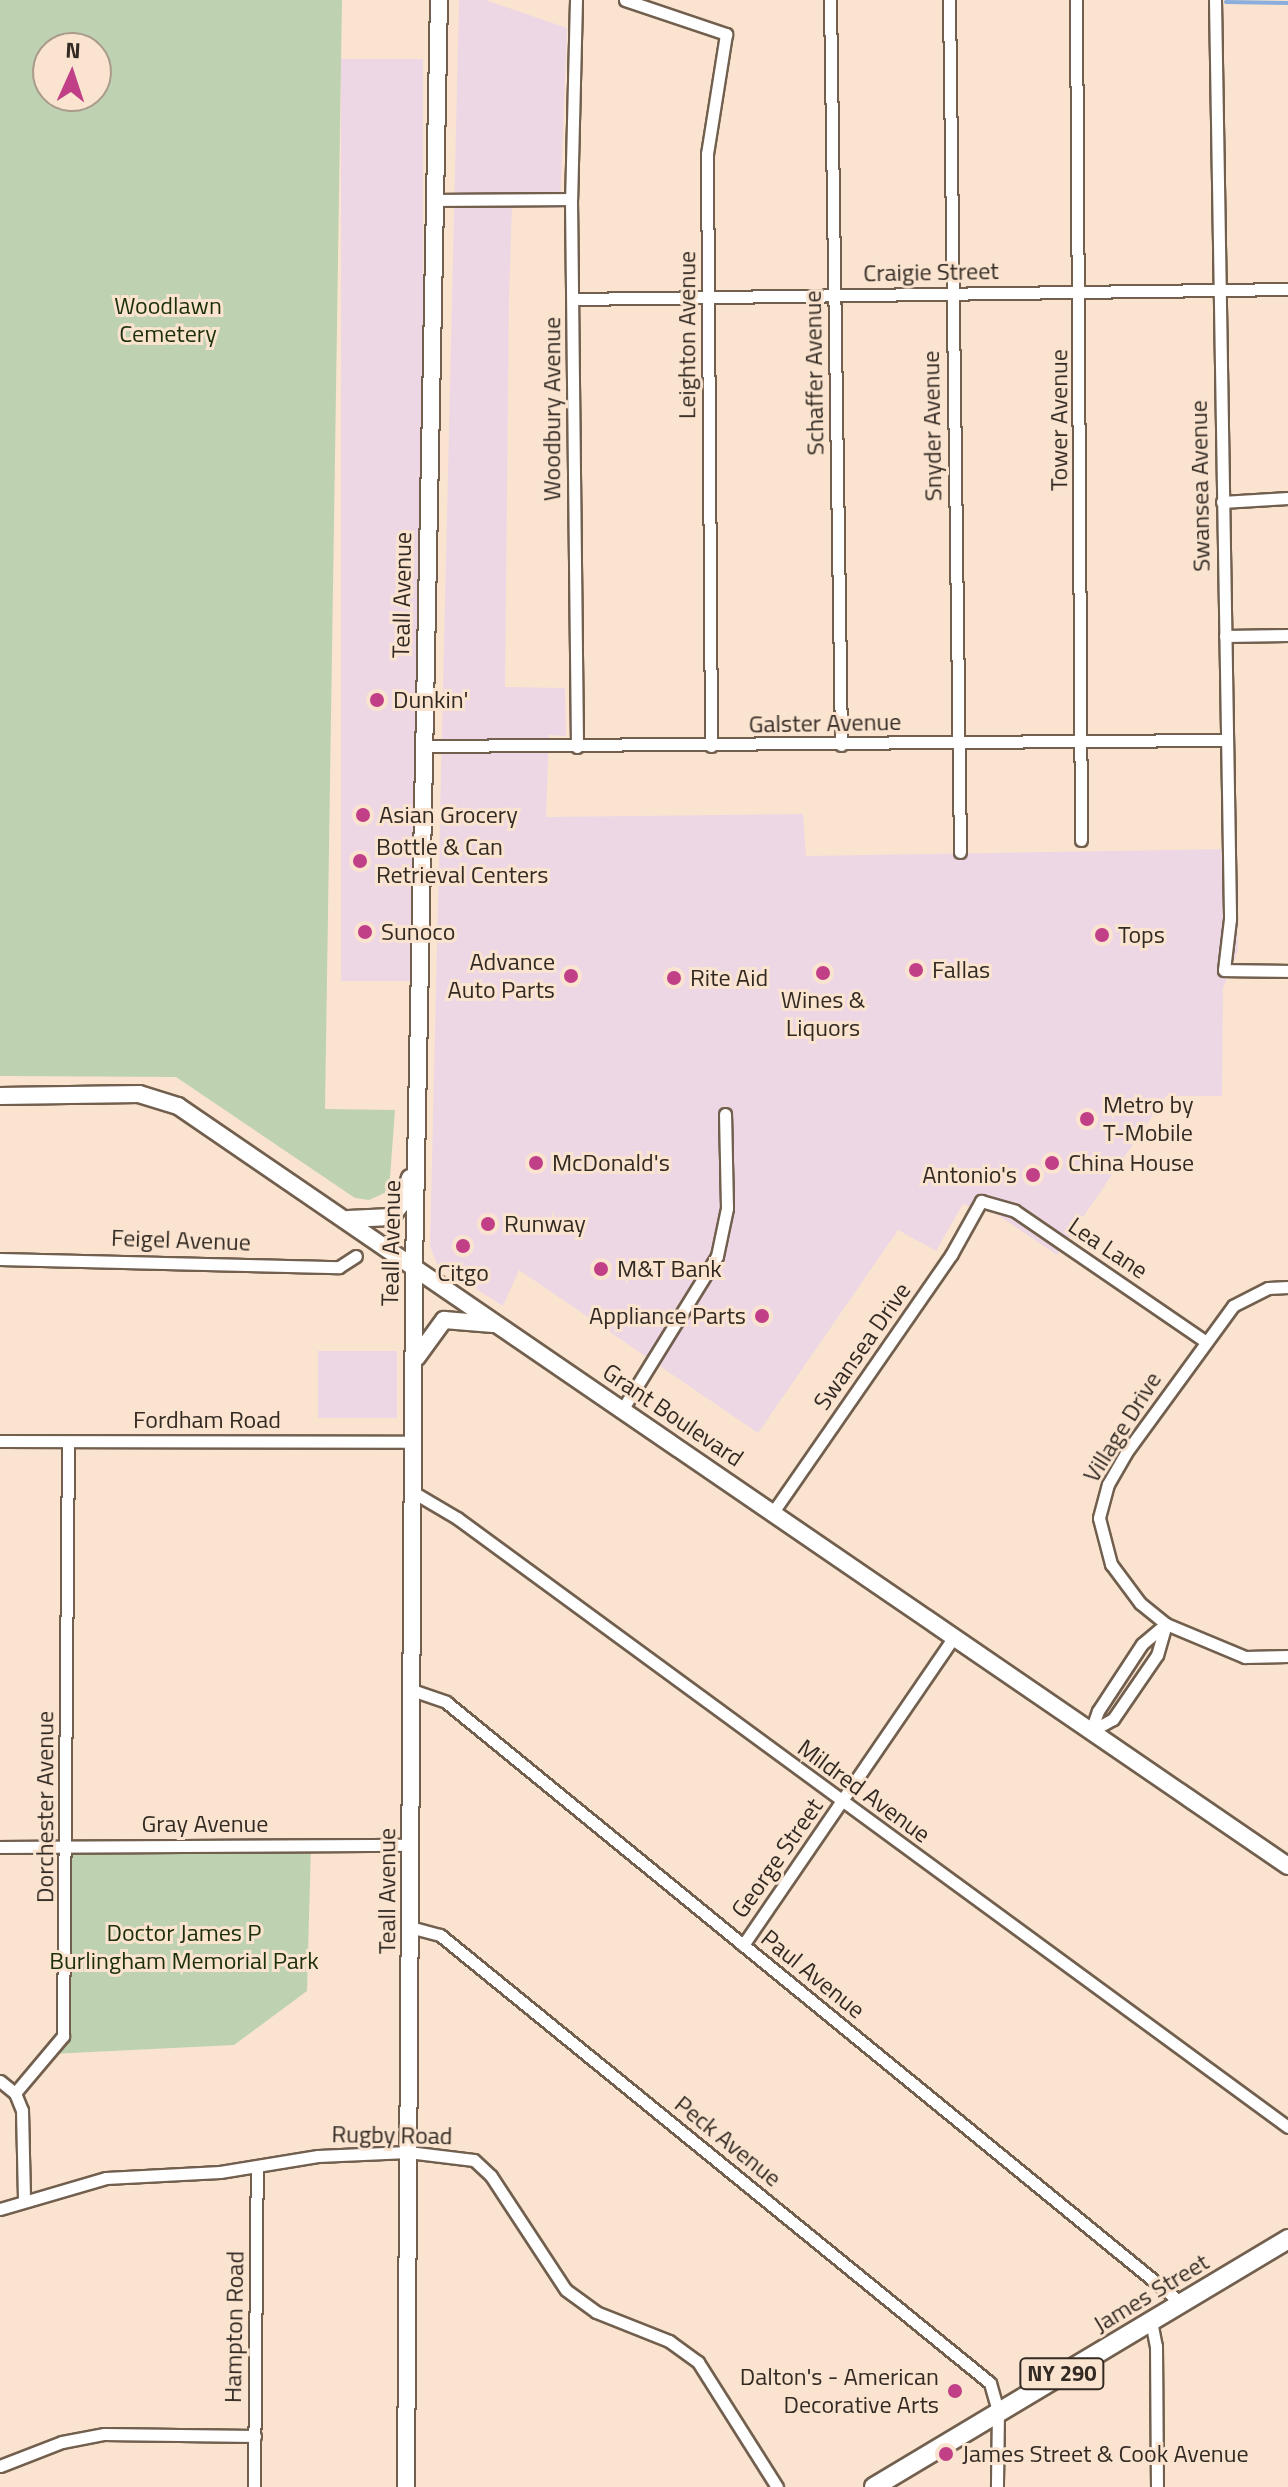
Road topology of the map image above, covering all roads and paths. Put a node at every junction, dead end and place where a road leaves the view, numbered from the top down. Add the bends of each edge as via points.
1 (439, 0) edge
2 (576, 0) edge
3 (625, 0) edge
4 (830, 0) edge
5 (949, 0) edge
6 (1076, 0) edge
7 (1215, 0) edge
8 (571, 199) junction
9 (435, 200) junction
10 (1288, 289) edge
11 (1218, 291) junction
12 (1080, 292) junction
13 (952, 293) junction
14 (834, 296) junction
15 (574, 299) junction
16 (708, 299) junction
17 (1288, 498) edge
18 (1222, 502) junction
19 (1288, 635) edge
20 (1225, 636) junction
21 (1083, 739) junction
22 (1227, 740) junction
23 (959, 742) junction
24 (841, 745) junction
25 (423, 746) junction
26 (711, 746) junction
27 (577, 747) junction
28 (1081, 840) dead end
29 (960, 852) dead end
30 (1288, 971) edge
31 (0, 1096) edge
32 (725, 1114) dead end
33 (416, 1157) junction
34 (981, 1201) joint
35 (346, 1219) junction
36 (356, 1256) dead end
37 (0, 1259) edge
38 (414, 1266) junction
39 (1288, 1287) edge
40 (500, 1325) junction
41 (1205, 1341) junction
42 (414, 1362) junction
43 (622, 1410) junction
44 (0, 1441) edge
45 (68, 1442) junction
46 (414, 1442) junction
47 (413, 1492) junction
48 (773, 1512) junction
49 (1166, 1624) junction
50 (954, 1637) junction
51 (1288, 1656) edge
52 (412, 1690) junction
53 (1091, 1731) junction
54 (842, 1802) junction
55 (411, 1845) junction
56 (0, 1847) edge
57 (67, 1847) junction
58 (1288, 1866) edge
59 (410, 1927) junction
60 (743, 1945) junction
61 (0, 2081) edge
62 (15, 2093) junction
63 (1288, 2127) edge
64 (408, 2152) junction
65 (257, 2167) junction
66 (24, 2200) junction
67 (0, 2209) edge
68 (1288, 2239) edge
69 (1181, 2303) junction
70 (1151, 2321) junction
71 (998, 2411) junction
72 (255, 2436) junction
73 (0, 2466) edge
74 (254, 2487) edge
75 (406, 2487) edge
76 (777, 2487) edge
77 (874, 2487) edge
78 (997, 2487) edge
79 (1157, 2487) edge

1 - 9 street, Teall Avenue
2 - 8 street, Woodbury Avenue
3 - 16 street, Leighton Avenue via 726,34 708,123
4 - 14 street, Schaffer Avenue
5 - 13 street, Snyder Avenue
6 - 12 street, Tower Avenue
7 - 11 street, Swansea Avenue
8 - 9 street
8 - 15 street, Woodbury Avenue
9 - 25 street, Teall Avenue
10 - 11 street, Craigie Street
11 - 12 street, Craigie Street
11 - 18 street, Swansea Avenue
12 - 13 street, Craigie Street
12 - 21 street, Tower Avenue
13 - 14 street, Craigie Street
13 - 23 street, Snyder Avenue
14 - 16 street, Craigie Street
14 - 24 street, Schaffer Avenue
15 - 16 street, Craigie Street
15 - 27 street, Woodbury Avenue
16 - 26 street, Leighton Avenue
17 - 18 street
18 - 20 street, Swansea Avenue
19 - 20 street
20 - 22 street, Swansea Avenue
21 - 22 street, Galster Avenue
21 - 23 street, Galster Avenue
21 - 28 street, Tower Avenue
22 - 30 street, Swansea Avenue via 1230,919 1224,970
23 - 24 street, Galster Avenue
23 - 29 street, Snyder Avenue
24 - 26 street, Galster Avenue
25 - 27 street, Galster Avenue
25 - 33 street, Teall Avenue
26 - 27 street, Galster Avenue
31 - 35 street, Grant Boulevard via 139,1094 164,1100
32 - 43 street via 727,1208 717,1256
33 - 35 street via 403,1202 391,1217
33 - 38 street, Teall Avenue
34 - 41 street, Lea Lane via 1015,1211
34 - 48 street, Swansea Drive via 951,1255
35 - 38 street, Grant Boulevard
36 - 37 street, Feigel Avenue via 339,1267
38 - 40 street, Grant Boulevard
38 - 42 street, Teall Avenue
39 - 41 street, Village Drive via 1243,1298
40 - 42 street via 444,1320 426,1338
40 - 43 street, Grant Boulevard
41 - 49 street, Village Drive via 1126,1453 1101,1502 1100,1533 1111,1564 1140,1603
42 - 46 street, Teall Avenue
43 - 48 street, Grant Boulevard
44 - 45 street, Fordham Road
45 - 46 street, Fordham Road
45 - 57 street, Dorchester Avenue
46 - 47 street, Teall Avenue
47 - 52 street, Teall Avenue
47 - 54 street, Mildred Avenue
48 - 50 street, Grant Boulevard
49 - 51 street, Village Drive via 1245,1657
49 - 53 street via 1142,1644 1098,1711
49 - 53 street via 1157,1655 1113,1719
50 - 53 street, Grant Boulevard
50 - 54 street, George Street
52 - 55 street, Teall Avenue
52 - 60 street, Paul Avenue via 446,1702
53 - 58 street, Grant Boulevard
54 - 60 street, George Street
54 - 63 street, Mildred Avenue
55 - 57 street, Gray Avenue
55 - 59 street, Teall Avenue
56 - 57 street, Gray Avenue
57 - 62 street, Dorchester Avenue via 63,2036
59 - 64 street, Teall Avenue
59 - 71 street, Peck Avenue via 440,1935 990,2383
60 - 69 street, Paul Avenue
61 - 62 street
62 - 66 street via 22,2110
64 - 65 street, Rugby Road via 318,2156
64 - 75 street, Teall Avenue
64 - 76 street, Rugby Road via 439,2153 481,2165 566,2290 596,2312 669,2341 698,2362
65 - 66 street, Rugby Road via 106,2178
65 - 72 street, Hampton Road
66 - 67 street, Rugby Road
68 - 69 main road, James Street / NY 290
69 - 70 main road, James Street / NY 290
70 - 71 main road, James Street / NY 290
70 - 79 street via 1156,2346
71 - 77 main road, James Street / NY 290
71 - 78 street
72 - 73 street via 104,2434 62,2442
72 - 74 street, Hampton Road

